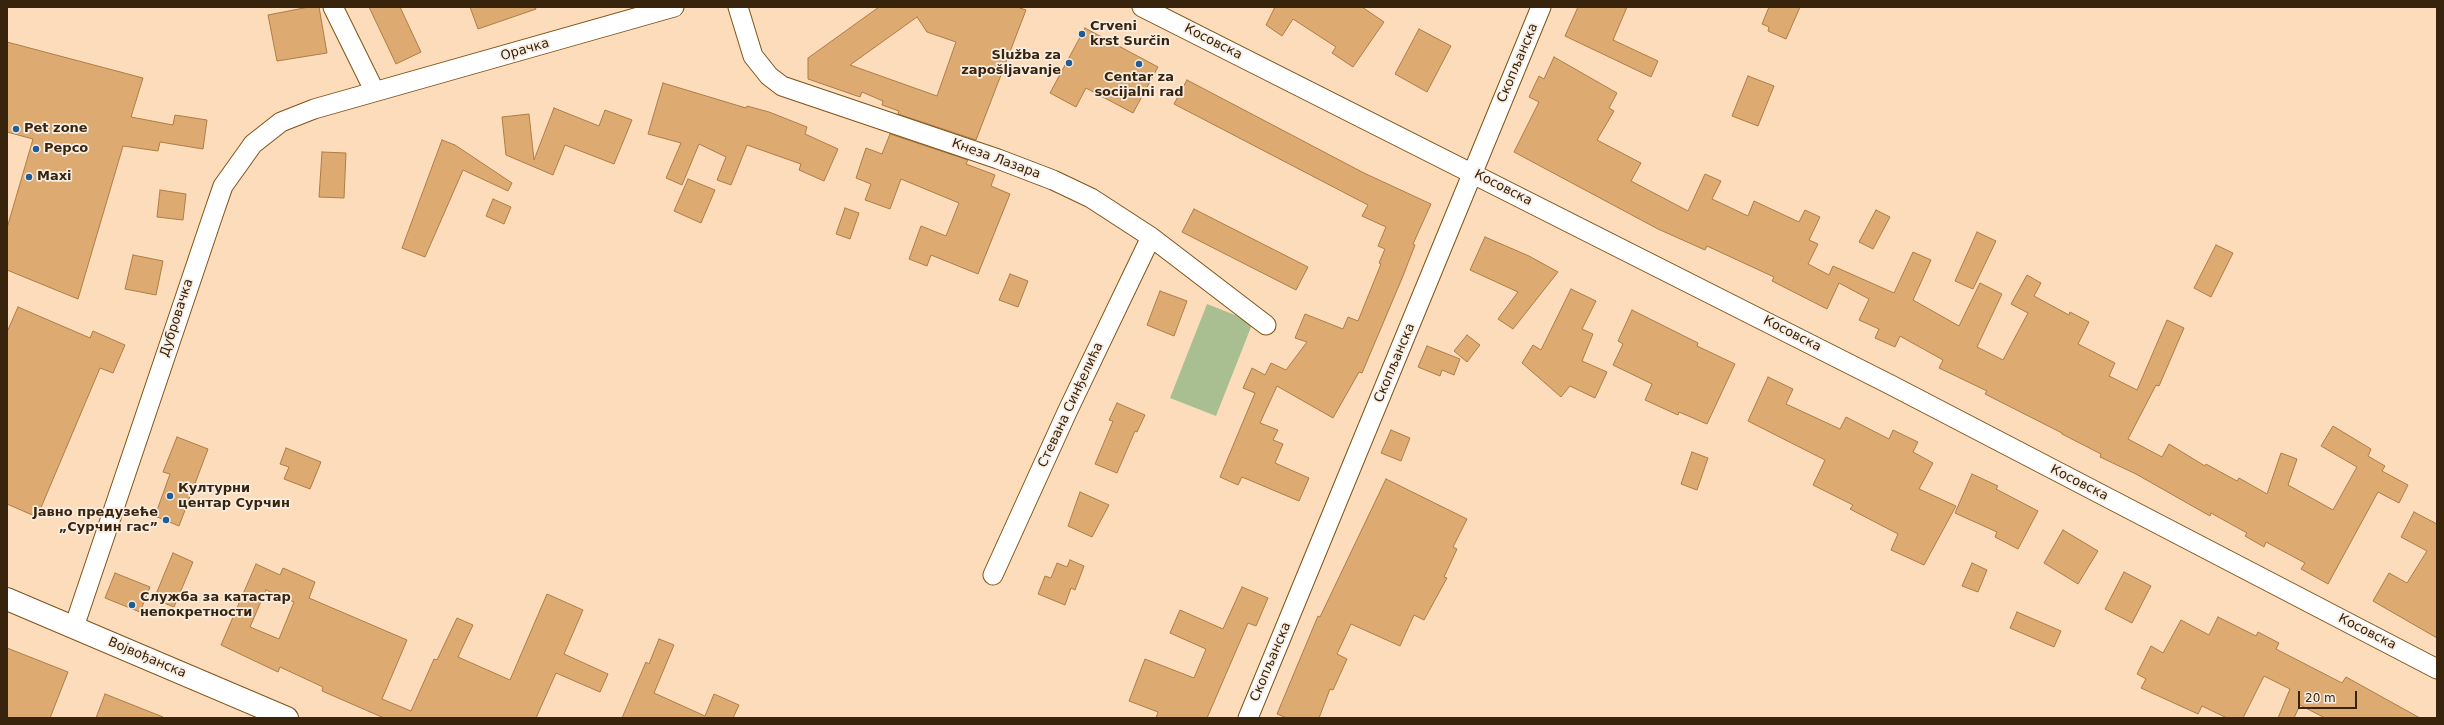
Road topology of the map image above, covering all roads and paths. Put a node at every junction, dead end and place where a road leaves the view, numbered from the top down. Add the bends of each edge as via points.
1 (333, 7) edge
2 (674, 7) edge
3 (738, 7) edge
4 (1142, 7) edge
5 (1541, 7) edge
6 (374, 90) junction
7 (1473, 173) junction
8 (1151, 237) junction
9 (1266, 325) dead end
10 (994, 575) dead end
11 (7, 599) edge
12 (74, 627) junction
13 (2437, 669) edge
14 (288, 718) edge
15 (1248, 718) edge

1 - 6 street
2 - 6 street, Орачка
3 - 8 street, Кнеза Лазара via 748,45 754,56 769,76 782,86 920,131 1053,180 1091,198
4 - 7 street, Косовска
5 - 7 street, Скопљанска
6 - 12 street, Дубровачка via 282,122 253,144 224,186 198,256
7 - 13 street, Косовска via 1891,385
7 - 15 street, Скопљанска
8 - 9 street, Кнеза Лазара
8 - 10 street, Стевана Синђелића via 1068,410
11 - 12 main road, Војвођанска
12 - 14 main road, Војвођанска

